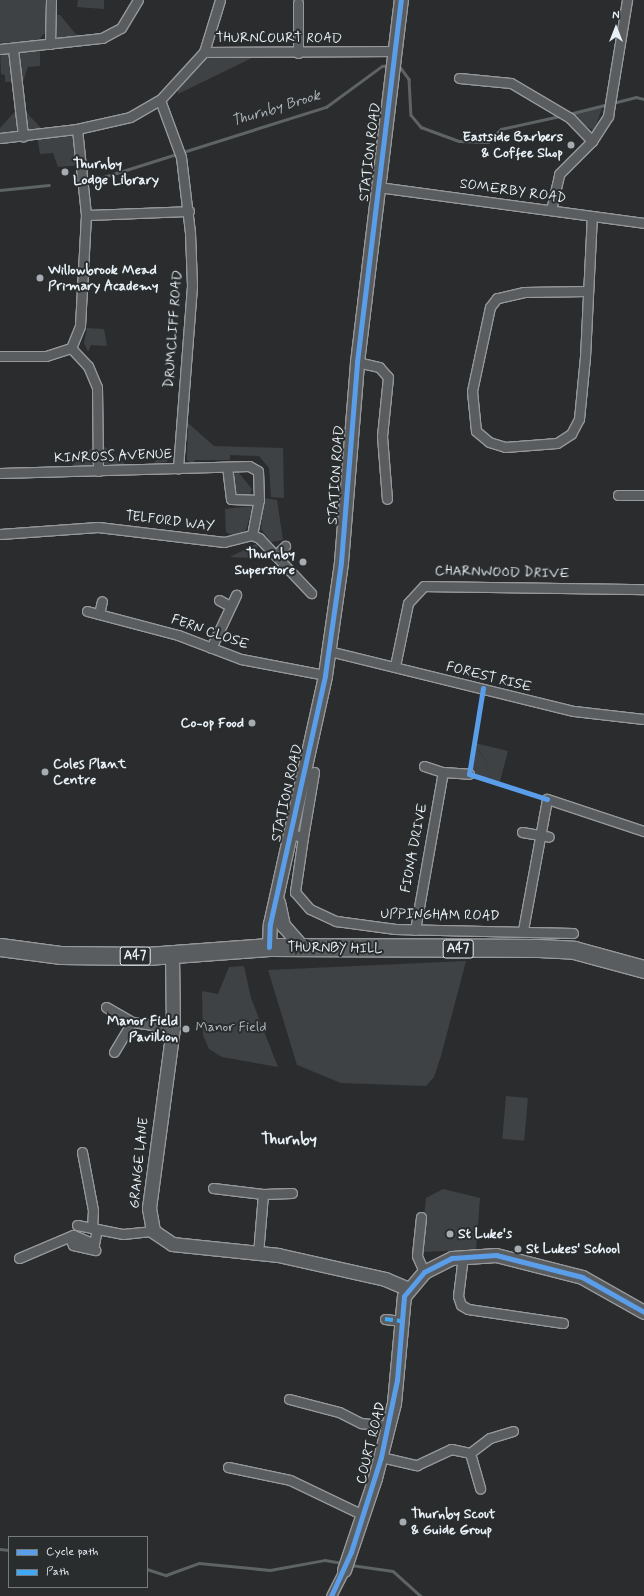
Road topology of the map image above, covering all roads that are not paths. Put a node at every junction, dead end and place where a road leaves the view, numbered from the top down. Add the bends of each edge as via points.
1 (51, 0) edge
2 (138, 0) edge
3 (220, 0) edge
4 (401, 0) edge
5 (627, 0) edge
6 (298, 3) dead end
7 (50, 44) junction
8 (0, 49) edge
9 (13, 49) junction
10 (394, 51) junction
11 (204, 52) junction
12 (298, 53) junction
13 (459, 78) dead end
14 (160, 100) junction
15 (77, 129) junction
16 (23, 136) junction
17 (0, 138) edge
18 (592, 141) junction
19 (378, 187) junction
20 (551, 210) junction
21 (189, 211) junction
22 (86, 215) junction
23 (592, 216) junction
24 (644, 223) edge
25 (588, 291) junction
26 (71, 348) junction
27 (0, 356) edge
28 (357, 362) junction
29 (227, 467) junction
30 (178, 468) junction
31 (98, 471) junction
32 (0, 473) edge
33 (618, 495) dead end
34 (644, 495) edge
35 (387, 499) dead end
36 (259, 500) junction
37 (0, 534) edge
38 (252, 535) junction
39 (285, 546) dead end
40 (276, 556) junction
41 (644, 589) edge
42 (311, 593) dead end
43 (236, 595) dead end
44 (219, 600) dead end
45 (102, 601) dead end
46 (230, 606) junction
47 (87, 611) dead end
48 (99, 614) junction
49 (211, 648) junction
50 (329, 652) junction
51 (395, 666) junction
52 (325, 676) junction
53 (644, 719) edge
54 (424, 766) dead end
55 (314, 772) dead end
56 (443, 772) junction
57 (469, 774) dead end
58 (644, 830) edge
59 (522, 832) dead end
60 (296, 836) junction
61 (544, 836) junction
62 (277, 892) junction
63 (310, 909) joint
64 (415, 930) junction
65 (523, 930) junction
66 (573, 933) dead end
67 (538, 940) junction
68 (0, 947) edge
69 (269, 947) junction
70 (302, 947) junction
71 (172, 955) junction
72 (644, 969) edge
73 (106, 1007) dead end
74 (132, 1022) junction
75 (173, 1028) junction
76 (114, 1052) dead end
77 (82, 1152) dead end
78 (213, 1188) dead end
79 (292, 1193) dead end
80 (263, 1194) junction
81 (421, 1217) dead end
82 (77, 1225) dead end
83 (95, 1228) junction
84 (153, 1231) junction
85 (69, 1237) junction
86 (95, 1250) dead end
87 (258, 1253) junction
88 (463, 1256) junction
89 (19, 1258) dead end
90 (424, 1272) junction
91 (408, 1289) junction
92 (644, 1312) edge
93 (385, 1319) dead end
94 (401, 1321) junction
95 (563, 1323) dead end
96 (289, 1399) dead end
97 (388, 1426) junction
98 (513, 1431) dead end
99 (470, 1454) junction
100 (381, 1457) junction
101 (228, 1467) dead end
102 (480, 1489) dead end
103 (363, 1515) junction
104 (344, 1570) joint
105 (331, 1596) edge

1 - 7 street
2 - 7 street via 121,28 102,38
3 - 11 street
4 - 10 street, STATION ROAD
5 - 18 street via 608,116
6 - 12 street
7 - 9 street
8 - 9 street
9 - 16 street
10 - 12 street, THURNCOURT ROAD
10 - 19 street, STATION ROAD
11 - 12 street, THURNCOURT ROAD
11 - 14 street, THURNCOURT ROAD
13 - 18 street via 510,83 570,118
14 - 15 street, THURNCOURT ROAD via 124,119
14 - 21 street, DRUMCLIFF ROAD via 177,145
15 - 16 street, THURNCOURT ROAD
15 - 22 street
16 - 17 street, THURNCOURT ROAD
18 - 20 street via 559,174
19 - 20 street, SOMERBY ROAD
19 - 28 street, STATION ROAD
20 - 23 street, SOMERBY ROAD
21 - 22 street
21 - 30 street, DRUMCLIFF ROAD via 192,286
22 - 26 street via 80,326
23 - 24 street, SOMERBY ROAD
23 - 25 street
25 - 25 street via 580,406 571,434 543,445 505,447 488,442 476,431 472,391 490,307 497,298 524,292
26 - 27 street via 46,356
26 - 31 street via 88,366 97,387
28 - 35 street via 379,367 388,377 382,436
28 - 50 street, STATION ROAD via 341,562
29 - 30 street, KINROSS AVENUE
29 - 36 street via 231,499
29 - 36 street, KINROSS AVENUE via 257,468
30 - 31 street, KINROSS AVENUE
31 - 32 street, KINROSS AVENUE
33 - 34 street
36 - 38 street, KINROSS AVENUE
37 - 38 street, TELFORD WAY via 98,527 224,542
38 - 40 street
39 - 40 street
40 - 42 street
41 - 51 street, CHARNWOOD DRIVE via 424,586 408,603
43 - 46 street
44 - 46 street
45 - 48 street
46 - 49 street
47 - 48 street, FERN CLOSE
48 - 49 street, FERN CLOSE via 178,635
49 - 52 street, FERN CLOSE via 241,659
50 - 51 street, FOREST RISE
50 - 52 street, STATION ROAD
51 - 53 street, FOREST RISE via 574,711
52 - 60 street, STATION ROAD
54 - 56 street
55 - 60 street, STATION ROAD
56 - 57 street
56 - 64 street, FIONA DRIVE
58 - 61 street via 547,799
59 - 61 street
60 - 62 street, STATION ROAD
60 - 63 street, STATION ROAD via 295,892
61 - 65 street
62 - 69 street, STATION ROAD via 268,934
62 - 70 street, STATION ROAD via 281,921
63 - 64 street, UPPINGHAM ROAD via 336,921 372,928
64 - 65 street, UPPINGHAM ROAD
65 - 67 street, UPPINGHAM ROAD
66 - 67 street, UPPINGHAM ROAD
67 - 70 highway, THURNBY HILL / A47
67 - 72 highway, THURNBY HILL / A47
68 - 71 highway, THURNBY HILL / A47 via 61,955
69 - 70 highway, THURNBY HILL / A47
69 - 71 highway, THURNBY HILL / A47
71 - 75 street, GRANGE LANE
73 - 74 street
74 - 75 street
74 - 76 street
75 - 84 street, GRANGE LANE via 152,1173 149,1217
77 - 83 street
78 - 80 street
79 - 80 street
80 - 87 street
81 - 90 street via 417,1256
82 - 83 street
83 - 84 street via 124,1234
83 - 85 street via 94,1244 73,1235
84 - 87 street via 165,1242 181,1246
85 - 86 street via 73,1245
85 - 89 street
87 - 91 street via 385,1279
88 - 90 street via 440,1261
88 - 92 street via 496,1255 567,1271
88 - 95 street via 458,1296 461,1305 468,1309
90 - 91 street
91 - 94 street, COURT ROAD
93 - 94 street
94 - 97 street, COURT ROAD via 397,1380
96 - 97 street via 339,1412 361,1423
97 - 100 street, COURT ROAD
98 - 99 street via 490,1438
99 - 100 street via 451,1449 417,1465
99 - 102 street
100 - 103 street, COURT ROAD
101 - 103 street via 290,1480
103 - 104 street, COURT ROAD
104 - 105 street, COURT ROAD

